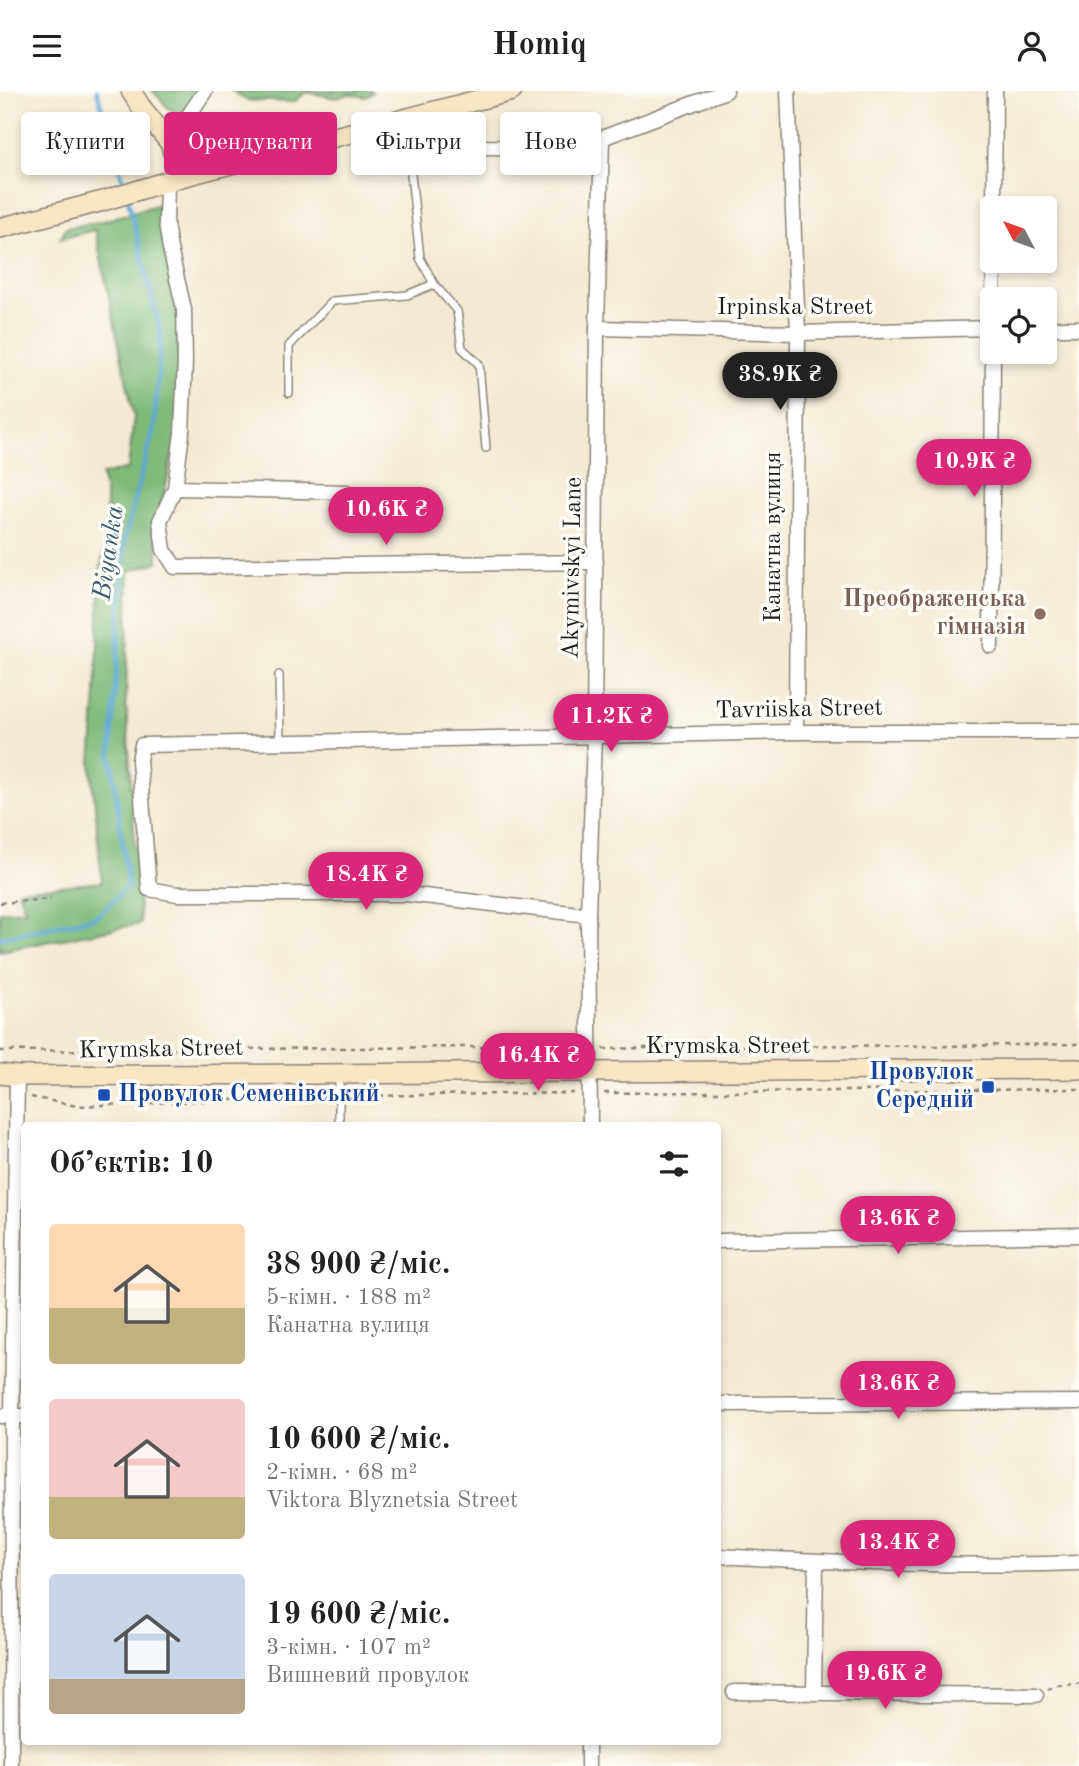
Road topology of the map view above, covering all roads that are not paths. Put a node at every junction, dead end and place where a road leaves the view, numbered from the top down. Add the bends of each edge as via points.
1 (131, 91) edge
2 (205, 91) edge
3 (512, 91) edge
4 (726, 91) edge
5 (788, 91) edge
6 (995, 91) edge
7 (191, 112) edge
8 (431, 112) edge
9 (351, 133) edge
10 (164, 136) edge
11 (602, 138) junction
12 (486, 148) edge
13 (167, 175) edge
14 (412, 175) edge
15 (166, 182) junction
16 (994, 196) edge
17 (0, 228) edge
18 (434, 284) junction
19 (597, 328) junction
20 (980, 328) edge
21 (1057, 328) edge
22 (1079, 328) edge
23 (798, 333) junction
24 (993, 364) edge
25 (289, 393) dead end
26 (486, 448) dead end
27 (175, 488) junction
28 (347, 492) dead end
29 (596, 562) junction
30 (991, 646) dead end
31 (279, 675) dead end
32 (796, 732) junction
33 (1079, 732) edge
34 (594, 737) junction
35 (280, 742) junction
36 (588, 915) junction
37 (1079, 1069) edge
38 (339, 1072) junction
39 (590, 1073) junction
40 (11, 1081) edge
41 (339, 1122) edge
42 (590, 1122) edge
43 (1079, 1235) edge
44 (721, 1241) edge
45 (1079, 1402) edge
46 (721, 1404) edge
47 (12, 1416) edge
48 (721, 1556) edge
49 (816, 1562) junction
50 (1079, 1563) edge
51 (18, 1677) edge
52 (734, 1692) dead end
53 (814, 1693) junction
54 (1036, 1695) road end
55 (588, 1745) edge
56 (11, 1766) edge
57 (588, 1766) edge

1 - 10 street
2 - 7 street
3 - 8 street
4 - 11 street
5 - 23 street, Канатна вулиця
6 - 16 street
9 - 15 street
11 - 12 street via 538,148
11 - 19 street, Akymivskyi Lane
13 - 15 street
14 - 18 lane via 420,258
15 - 17 street
15 - 27 street via 166,223 184,309 182,433
18 - 25 lane via 407,295 332,301 289,346
18 - 26 lane via 457,311 462,348 479,364
19 - 23 street, Irpinska Street
19 - 29 street, Akymivskyi Lane
20 - 23 street, Irpinska Street
21 - 22 street
23 - 32 street, Канатна вулиця
24 - 30 street
27 - 28 street
27 - 29 street via 160,521 164,550 175,567
29 - 34 street, Akymivskyi Lane
31 - 35 lane
32 - 33 street, Tavriiska Street
32 - 34 street, Tavriiska Street
34 - 35 street, Tavriiska Street
34 - 36 street, Akymivskyi Lane
35 - 36 street, Tavriiska Street via 142,745 139,760 149,889 177,894 407,894
36 - 39 street, Akymivskyi Lane
37 - 39 street, Krymska Street
38 - 39 street, Krymska Street
38 - 40 street, Krymska Street
38 - 41 lane
39 - 42 street, Akymivskyi Lane
40 - 47 street
43 - 44 street
45 - 46 street
47 - 51 street
48 - 49 street
49 - 50 street
49 - 53 street
51 - 56 street
52 - 53 street
53 - 54 street
55 - 57 street

